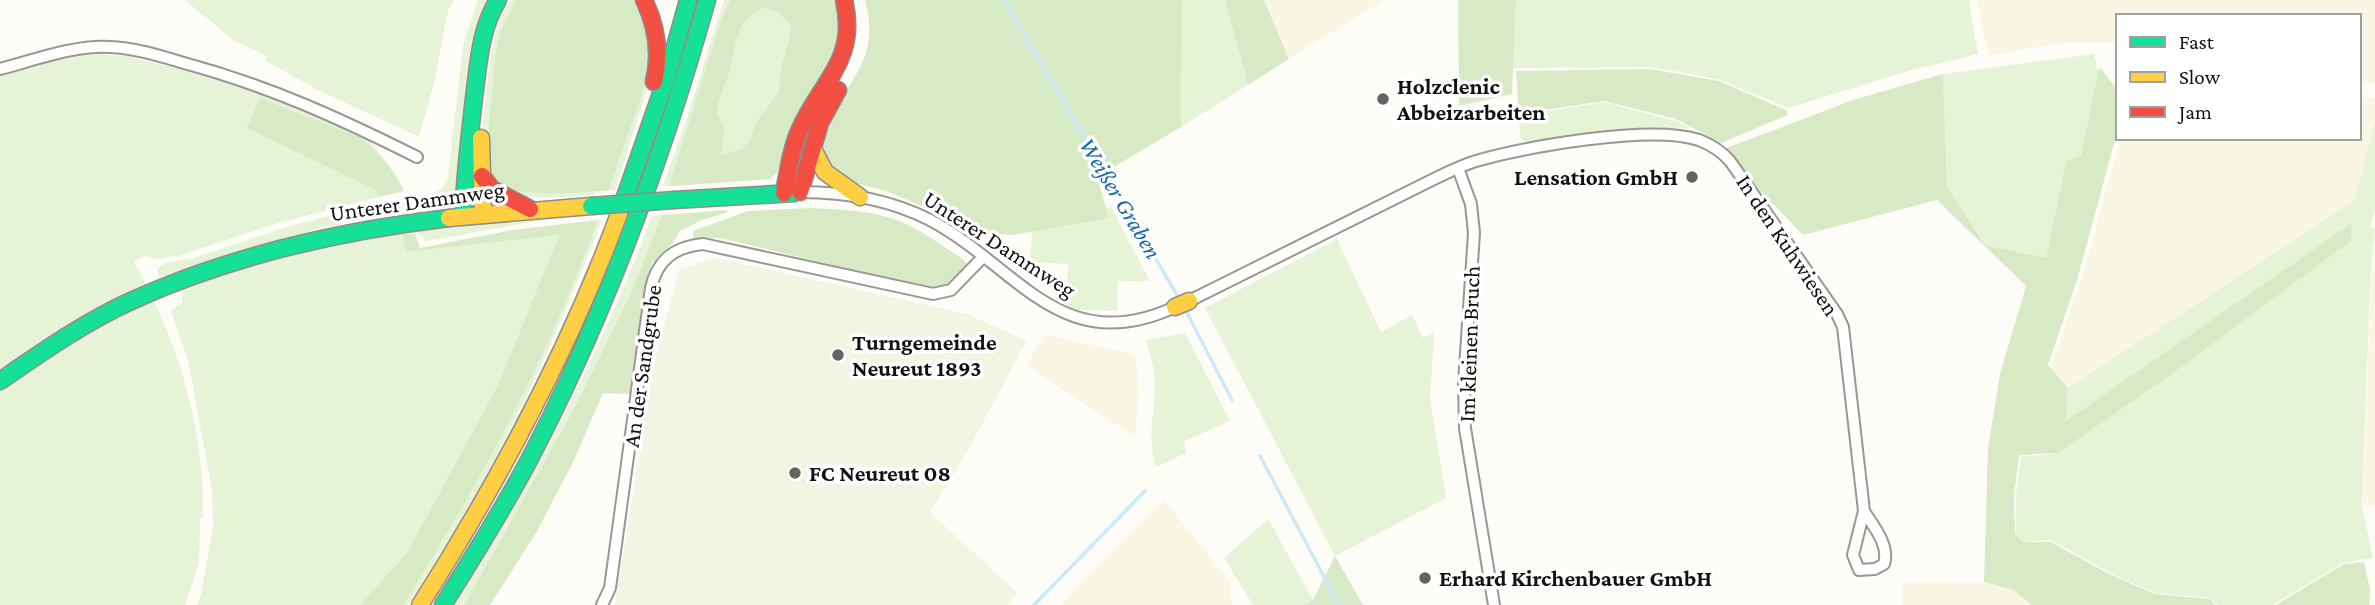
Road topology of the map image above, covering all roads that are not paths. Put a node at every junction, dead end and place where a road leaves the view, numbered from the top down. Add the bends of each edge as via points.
1 (498, 0) edge
2 (507, 0) edge
3 (644, 0) edge
4 (688, 0) edge
5 (707, 0) edge
6 (719, 0) edge
7 (844, 0) edge
8 (857, 0) edge
9 (691, 63) junction
10 (0, 69) edge
11 (813, 149) junction
12 (1721, 150) joint
13 (417, 157) dead end
14 (638, 161) junction
15 (1458, 168) junction
16 (482, 176) junction
17 (792, 193) junction
18 (860, 197) junction
19 (530, 209) junction
20 (483, 214) junction
21 (463, 216) junction
22 (983, 257) junction
23 (0, 381) edge
24 (1864, 512) junction
25 (420, 605) edge
26 (443, 605) edge
27 (602, 605) edge
28 (1494, 605) edge

1 - 21 main road via 482,47
2 - 16 main road via 498,14 489,48 481,118
3 - 14 main road via 654,22 658,59 638,136
4 - 14 main road
5 - 9 main road
6 - 9 main road via 704,44
7 - 17 main road via 849,24 846,50 799,131
8 - 11 main road via 862,35 856,57 826,110
9 - 26 main road via 642,205 581,350 538,441
10 - 13 street via 83,49 131,50 254,83
11 - 17 main road
11 - 18 main road via 826,175
12 - 15 street, Unterer Dammweg via 1685,137 1652,135 1541,148
12 - 24 street, In den Kuhwiesen via 1841,321
14 - 25 main road via 545,384 483,502
15 - 22 street, Unterer Dammweg via 1157,316 1135,321 1078,318 1051,307
15 - 28 street, Im kleinen Bruch via 1471,204 1474,233 1465,428
16 - 19 main road via 492,190
16 - 20 main road
17 - 18 street, Unterer Dammweg
17 - 19 main road, Unterer Dammweg, bridge
18 - 22 street, Unterer Dammweg via 930,220
19 - 20 main road, Unterer Dammweg
20 - 21 main road, Unterer Dammweg
21 - 23 main road, Unterer Dammweg via 324,236 198,274 89,323
22 - 27 street, An der Sandgrube via 951,290 933,293 703,244 668,255 651,288 610,588
24 - 24 street, In den Kuhwiesen via 1853,555 1859,570 1884,564 1879,536

